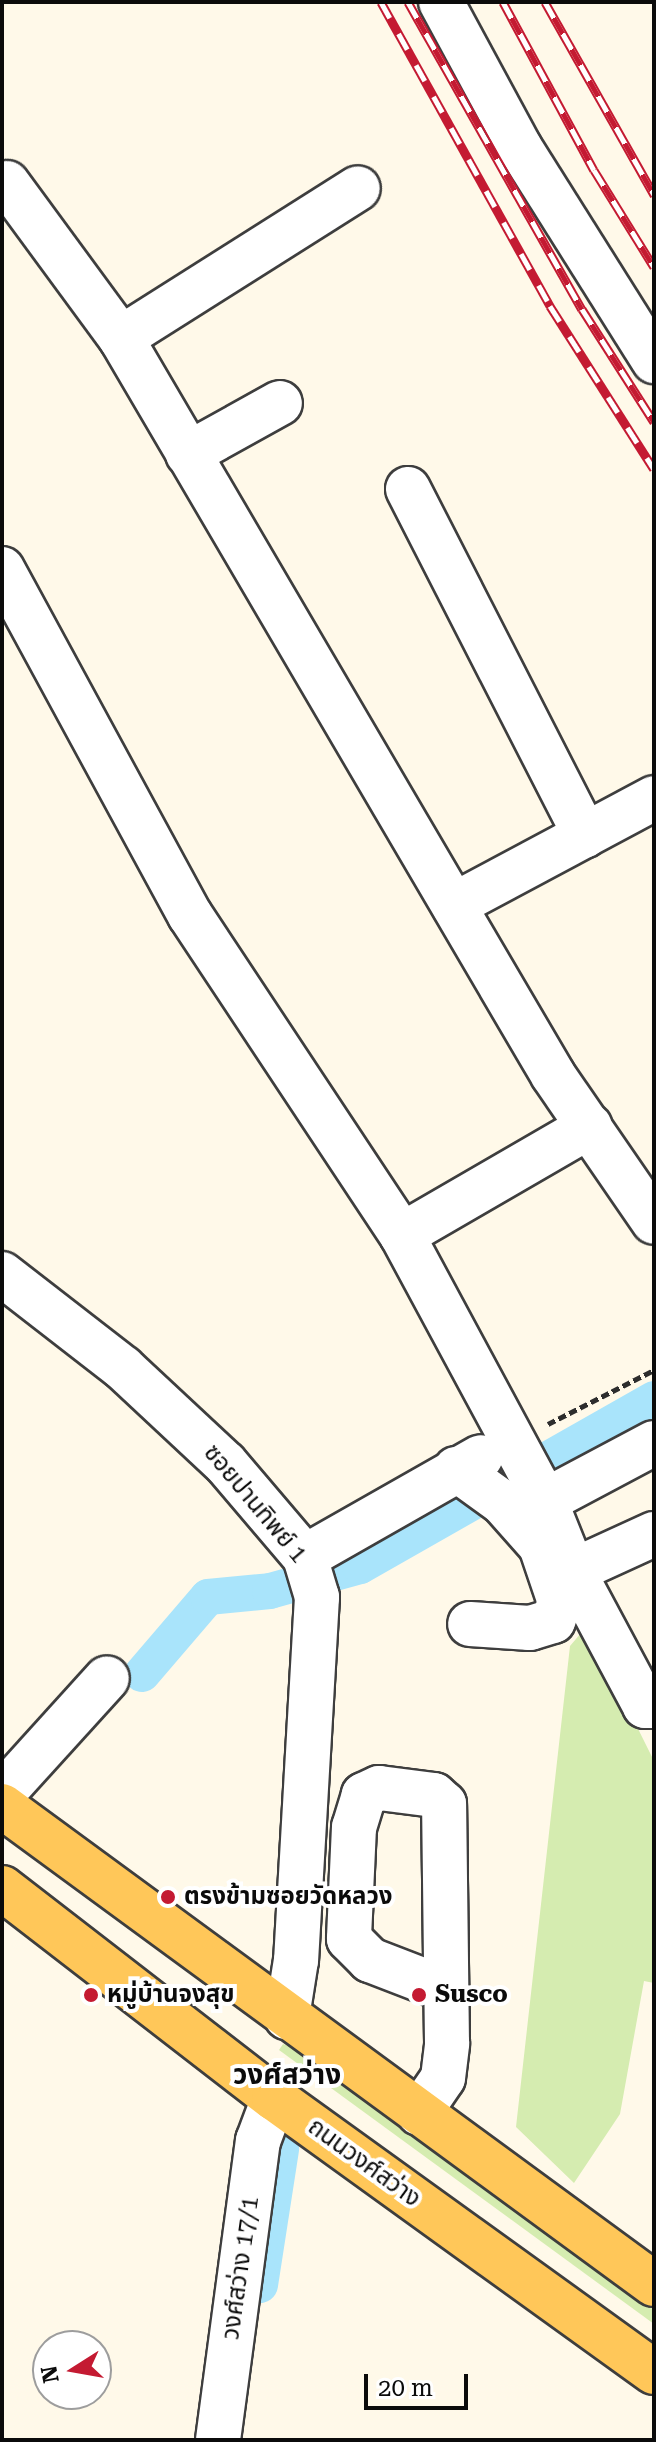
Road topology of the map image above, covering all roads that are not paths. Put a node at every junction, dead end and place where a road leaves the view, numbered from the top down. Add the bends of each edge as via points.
1 (441, 2) edge
2 (7, 183) dead end
3 (358, 188) dead end
4 (121, 338) junction
5 (654, 361) edge
6 (280, 403) dead end
7 (188, 454) junction
8 (408, 489) dead end
9 (2, 569) edge
10 (654, 798) edge
11 (585, 835) junction
12 (454, 905) junction
13 (590, 1126) junction
14 (654, 1222) edge
15 (402, 1235) junction
16 (2, 1274) edge
17 (654, 1443) edge
18 (507, 1477) junction
19 (654, 1534) edge
20 (573, 1571) junction
21 (311, 1574) junction
22 (470, 1624) dead end
23 (107, 1678) dead end
24 (654, 1706) edge
25 (2, 1794) edge
26 (2, 1806) edge
27 (2, 1888) edge
28 (445, 1989) dead end
29 (287, 2017) junction
30 (274, 2098) junction
31 (419, 2113) junction
32 (654, 2284) edge
33 (654, 2372) edge
34 (218, 2440) edge

1 - 5 street via 520,148
2 - 4 street
3 - 4 street
4 - 7 street
6 - 7 street
7 - 12 street
8 - 11 street
9 - 15 street via 190,915
10 - 11 street
11 - 12 street
12 - 13 street via 553,1075
13 - 14 street
13 - 15 street
15 - 18 street
16 - 21 street, ซอยปานทิพย์ 1 via 134,1378 225,1463
17 - 18 street
18 - 20 street
18 - 21 street
18 - 22 street via 541,1546 560,1602 553,1621 530,1628
19 - 20 street
20 - 24 street via 645,1706
21 - 29 street via 296,1960
23 - 25 street
26 - 29 main road
27 - 30 main road, ถนนวงศ์สว่าง
28 - 31 street via 443,2078
29 - 31 main road
30 - 33 main road, ถนนวงศ์สว่าง
30 - 34 street, วงศ์สว่าง 17/1 via 258,2141
31 - 32 main road

